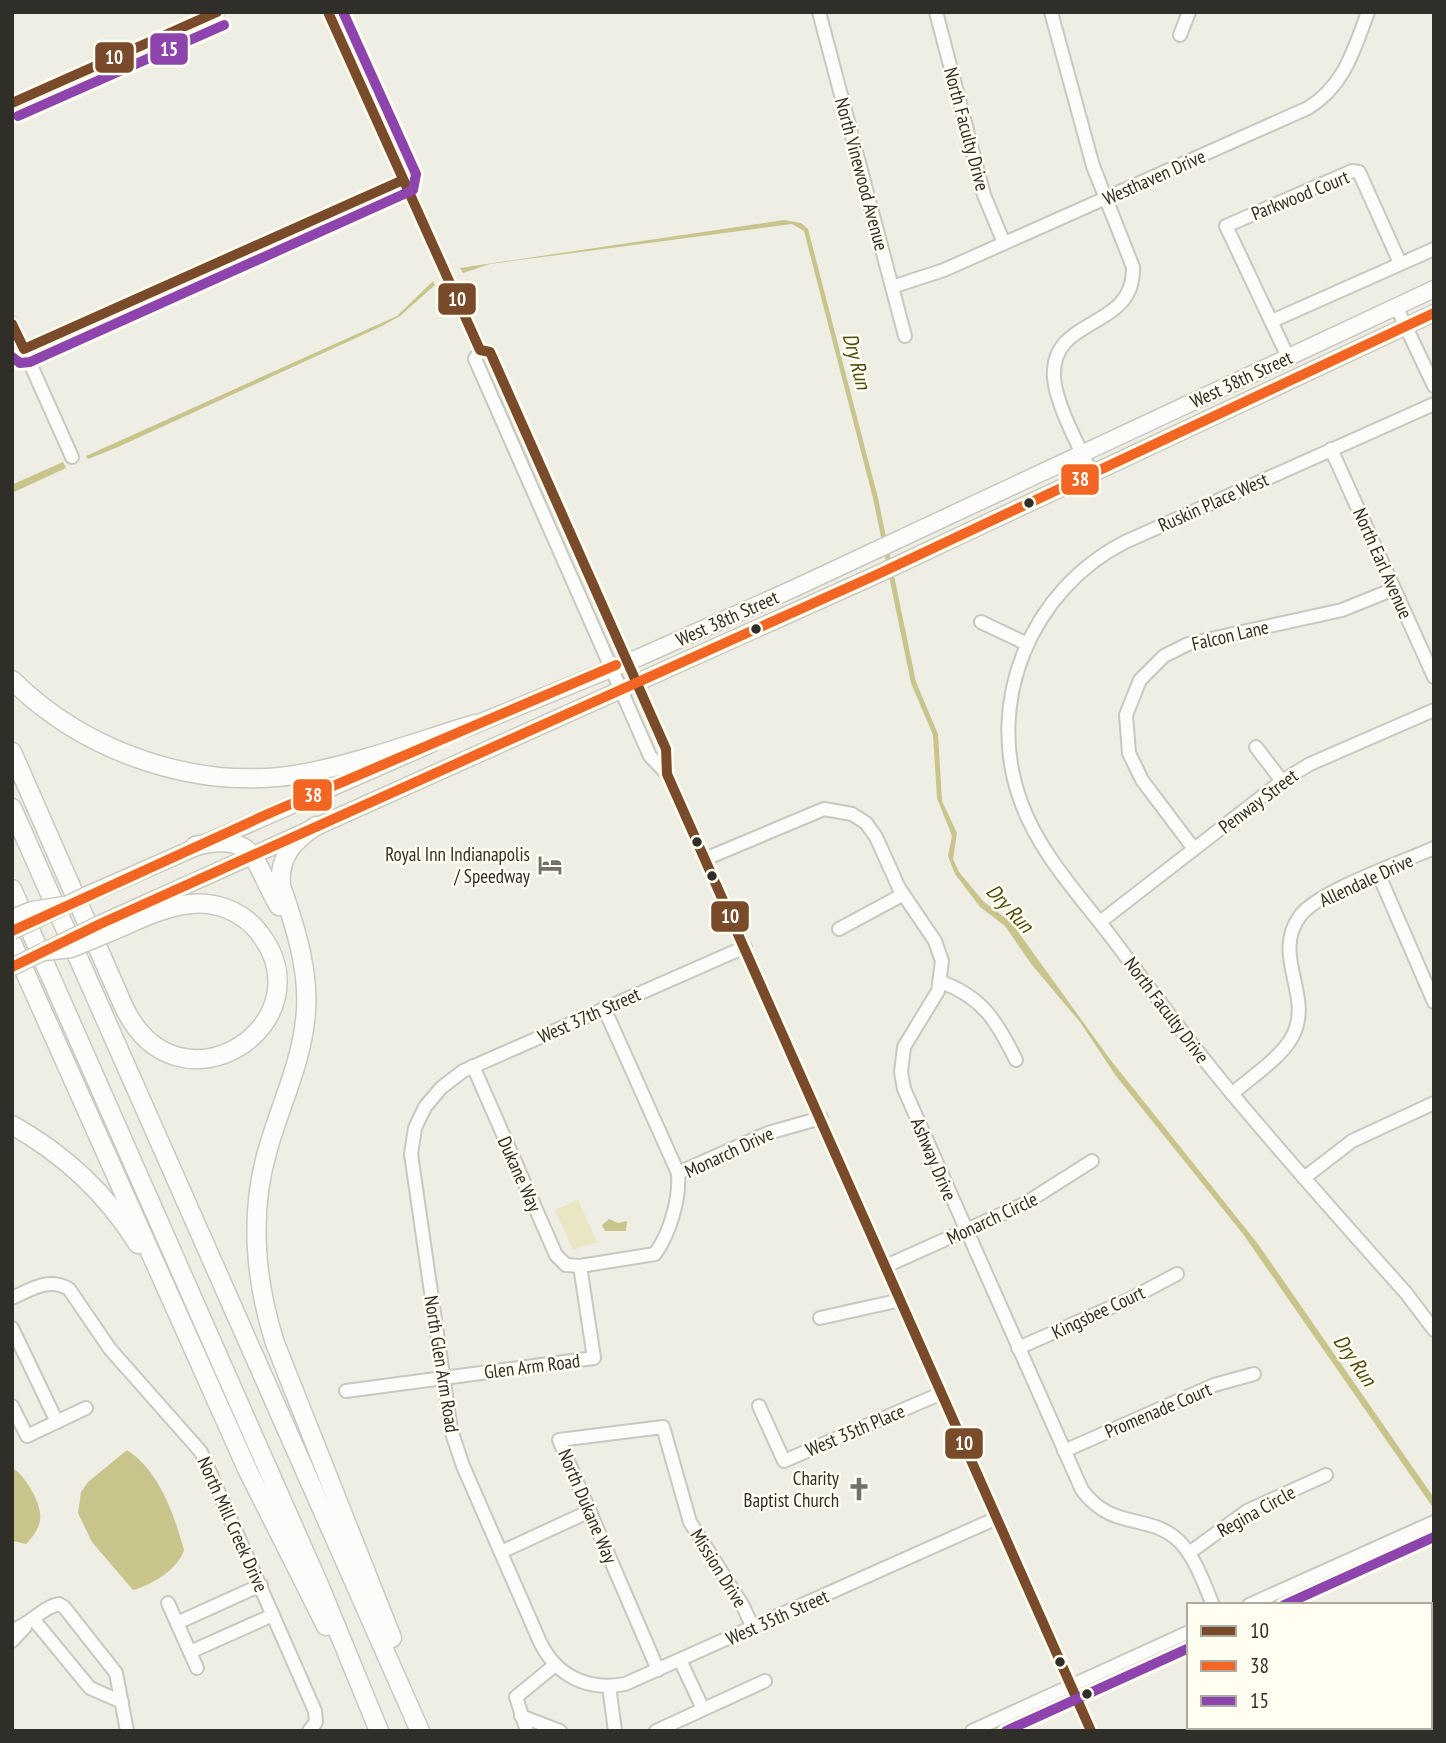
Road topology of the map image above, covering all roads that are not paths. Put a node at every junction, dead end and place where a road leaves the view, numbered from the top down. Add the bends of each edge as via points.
1 (219, 12) edge
2 (328, 12) edge
3 (819, 12) edge
4 (936, 12) edge
5 (1051, 12) edge
6 (1189, 12) edge
7 (1365, 13) edge
8 (1180, 35) dead end
9 (12, 103) edge
10 (403, 180) junction
11 (1106, 198) junction
12 (1003, 243) junction
13 (1434, 249) edge
14 (1400, 263) junction
15 (892, 287) junction
16 (1434, 289) edge
17 (1396, 306) junction
18 (1434, 313) edge
19 (1272, 321) junction
20 (12, 323) edge
21 (1406, 326) junction
22 (905, 336) dead end
23 (24, 349) junction
24 (480, 350) junction
25 (1288, 357) junction
26 (1434, 386) edge
27 (1434, 404) edge
28 (1331, 449) junction
29 (1082, 454) junction
30 (72, 457) dead end
31 (1091, 474) junction
32 (1394, 589) junction
33 (981, 622) dead end
34 (1027, 644) junction
35 (627, 662) junction
36 (610, 667) junction
37 (1434, 677) edge
38 (12, 680) edge
39 (636, 683) junction
40 (621, 690) junction
41 (1434, 710) edge
42 (475, 724) junction
43 (1256, 747) dead end
44 (12, 752) edge
45 (667, 774) junction
46 (1282, 781) junction
47 (12, 807) edge
48 (316, 826) junction
49 (195, 846) junction
50 (1434, 848) edge
51 (1194, 849) junction
52 (251, 855) junction
53 (705, 859) junction
54 (1378, 873) junction
55 (12, 889) edge
56 (902, 895) junction
57 (64, 906) junction
58 (12, 919) edge
59 (1100, 922) junction
60 (102, 929) junction
61 (839, 929) dead end
62 (294, 930) junction
63 (12, 931) edge
64 (12, 943) edge
65 (745, 947) junction
66 (45, 951) joint
67 (12, 967) edge
68 (1429, 979) edge
69 (941, 982) junction
70 (1434, 1002) edge
71 (604, 1008) junction
72 (1016, 1060) dead end
73 (473, 1066) junction
74 (437, 1092) joint
75 (1232, 1094) junction
76 (1434, 1103) edge
77 (821, 1118) junction
78 (12, 1125) edge
79 (1092, 1161) dead end
80 (678, 1173) junction
81 (1304, 1178) junction
82 (965, 1231) junction
83 (580, 1266) junction
84 (886, 1266) junction
85 (1177, 1274) dead end
86 (12, 1298) edge
87 (171, 1300) junction
88 (901, 1300) junction
89 (820, 1318) dead end
90 (12, 1328) edge
91 (1434, 1330) edge
92 (1018, 1348) junction
93 (1254, 1374) dead end
94 (444, 1378) junction
95 (346, 1391) dead end
96 (942, 1393) junction
97 (12, 1406) edge
98 (759, 1406) dead end
99 (86, 1408) dead end
100 (57, 1422) junction
101 (663, 1427) joint
102 (1064, 1451) junction
103 (1326, 1475) dead end
104 (590, 1511) junction
105 (997, 1518) junction
106 (1434, 1521) edge
107 (501, 1552) junction
108 (1189, 1553) junction
109 (261, 1586) junction
110 (168, 1603) dead end
111 (1212, 1603) edge
112 (1253, 1603) edge
113 (274, 1615) junction
114 (177, 1623) junction
115 (24, 1625) edge
116 (753, 1628) junction
117 (1187, 1633) edge
118 (12, 1642) edge
119 (190, 1652) junction
120 (680, 1660) junction
121 (555, 1665) junction
122 (197, 1668) dead end
123 (658, 1670) junction
124 (354, 1675) junction
125 (765, 1681) dead end
126 (1070, 1685) junction
127 (609, 1686) junction
128 (122, 1702) junction
129 (703, 1709) junction
130 (521, 1716) junction
131 (312, 1726) edge
132 (127, 1731) edge
133 (379, 1731) edge
134 (420, 1731) edge
135 (432, 1731) edge
136 (527, 1731) edge
137 (560, 1731) edge
138 (615, 1731) edge
139 (656, 1731) edge
140 (972, 1731) edge
141 (1091, 1731) edge

1 - 9 street
2 - 10 street
3 - 15 street, North Vinewood Avenue
4 - 12 street, North Faculty Drive via 984,195
5 - 11 street via 1087,149
6 - 8 street
7 - 11 street, Westhaven Drive via 1342,75 1316,103
10 - 23 street
10 - 24 street
11 - 12 street, Westhaven Drive
11 - 29 street via 1132,258 1132,285 1117,309 1068,338 1055,365 1057,391
12 - 15 street, Westhaven Drive via 933,275
13 - 14 street
14 - 19 street
14 - 19 street, Parkwood Court via 1359,172 1352,171 1226,226
15 - 22 street, North Vinewood Avenue
16 - 17 main road, West 38th Street
17 - 21 street
17 - 25 main road, West 38th Street
18 - 21 main road, West 38th Street
19 - 25 street
20 - 23 street
21 - 26 street
21 - 31 main road, West 38th Street
23 - 30 street
24 - 35 street via 490,352
24 - 36 street via 475,359
25 - 29 main road, West 38th Street
27 - 28 street, Ruskin Place West
28 - 32 street, North Earl Avenue
28 - 34 street, Ruskin Place West via 1107,552 1061,590
29 - 31 street
29 - 35 main road, West 38th Street
31 - 39 main road, West 38th Street
32 - 37 street, North Earl Avenue
32 - 51 street, Falcon Lane via 1346,610 1188,644 1160,658 1140,680 1126,715 1129,753 1142,780
33 - 34 street
34 - 59 street, North Faculty Drive via 1009,704 1008,742 1016,787 1039,841
35 - 36 main road, West 38th Street
35 - 39 street
36 - 40 street
36 - 42 main road, West 38th Street
38 - 42 highway via 45,709 99,742 149,762 201,774 255,778 307,773
39 - 40 main road, West 38th Street
39 - 45 street via 666,749
40 - 45 street via 650,756
40 - 48 main road, West 38th Street
41 - 46 street, Penway Street via 1310,764
42 - 49 main road, West 38th Street
43 - 46 street
44 - 60 highway via 126,1012 143,1038 177,1057 208,1059 244,1045 265,1022 275,993 274,962 260,934 237,913 208,904 184,905
45 - 53 street
46 - 51 street, Penway Street
47 - 134 highway
48 - 52 main road, West 38th Street
48 - 62 highway via 295,841 283,864 281,886
49 - 52 highway via 229,841
49 - 57 main road, West 38th Street, bridge
50 - 54 street, Allendale Drive
51 - 59 street, Penway Street
52 - 60 main road, West 38th Street
52 - 62 highway
53 - 56 street via 811,811 840,810 872,830
53 - 65 street
54 - 68 street
54 - 75 street, Allendale Drive via 1315,902 1295,923 1288,956 1300,1001 1296,1030 1284,1048
55 - 124 highway via 320,1587
56 - 61 street
56 - 69 street via 937,945
57 - 58 highway, bridge
57 - 63 main road, West 38th Street, bridge
59 - 75 street, North Faculty Drive
60 - 66 highway, bridge via 71,948
62 - 135 highway via 305,979 305,1021 298,1062 261,1178 257,1239 264,1299 281,1357
64 - 87 highway
65 - 71 street, West 37th Street
65 - 77 street
66 - 67 main road, bridge
68 - 70 street
69 - 72 street via 981,1004
69 - 82 street, Ashway Drive via 907,1039 901,1072 907,1097
71 - 73 street, West 37th Street
71 - 80 street
73 - 74 street, West 37th Street
73 - 83 street, Dukane Way via 556,1255 566,1265
74 - 94 street, North Glen Arm Road via 419,1119 411,1163
75 - 81 street, North Faculty Drive
76 - 81 street via 1352,1141
77 - 80 street, Monarch Drive via 768,1133
77 - 84 street
78 - 87 highway via 52,1150 102,1196
79 - 82 street, Monarch Circle via 1044,1194
80 - 83 street, Monarch Drive via 666,1240 655,1254
81 - 91 street, North Faculty Drive
82 - 84 street, Monarch Circle
82 - 92 street, Ashway Drive
83 - 94 street, Glen Arm Road via 594,1358
84 - 88 street
85 - 92 street, Kingsbee Court
86 - 109 street, North Mill Creek Drive via 41,1285 59,1285 75,1294 110,1349 199,1448
87 - 124 highway via 295,1569
88 - 89 street
88 - 96 street
90 - 100 street
92 - 102 street, Ashway Drive
93 - 102 street, Promenade Court via 1214,1385
94 - 95 street, Glen Arm Road
94 - 107 street, North Glen Arm Road via 456,1446
96 - 98 street, West 35th Place via 784,1461
96 - 105 street
97 - 100 street via 27,1436
99 - 100 street
101 - 104 street, North Dukane Way via 559,1440
101 - 116 street, Mission Drive via 690,1522
102 - 108 street, Ashway Drive via 1080,1487 1096,1506 1122,1521 1163,1530
103 - 108 street, Regina Circle via 1247,1511
104 - 107 street
104 - 123 street, North Dukane Way
105 - 116 street, West 35th Street
105 - 126 street
106 - 112 street
107 - 121 street, North Glen Arm Road via 542,1647
108 - 111 street, Ashway Drive
109 - 113 street, North Mill Creek Drive
109 - 114 street
110 - 114 street
113 - 119 street
113 - 131 street, North Mill Creek Drive via 315,1711
114 - 119 street
115 - 118 street
115 - 128 street via 90,1688
115 - 128 street via 59,1604 116,1673
116 - 120 street, West 35th Street
117 - 126 street
119 - 122 street
120 - 123 street, West 35th Street
120 - 129 street
121 - 127 street, West 35th Street via 582,1683
121 - 130 street via 516,1698
123 - 127 street, West 35th Street
124 - 133 highway
125 - 129 street
126 - 140 street
126 - 141 street
127 - 138 street
128 - 132 street
129 - 139 street
130 - 136 street
130 - 137 street

